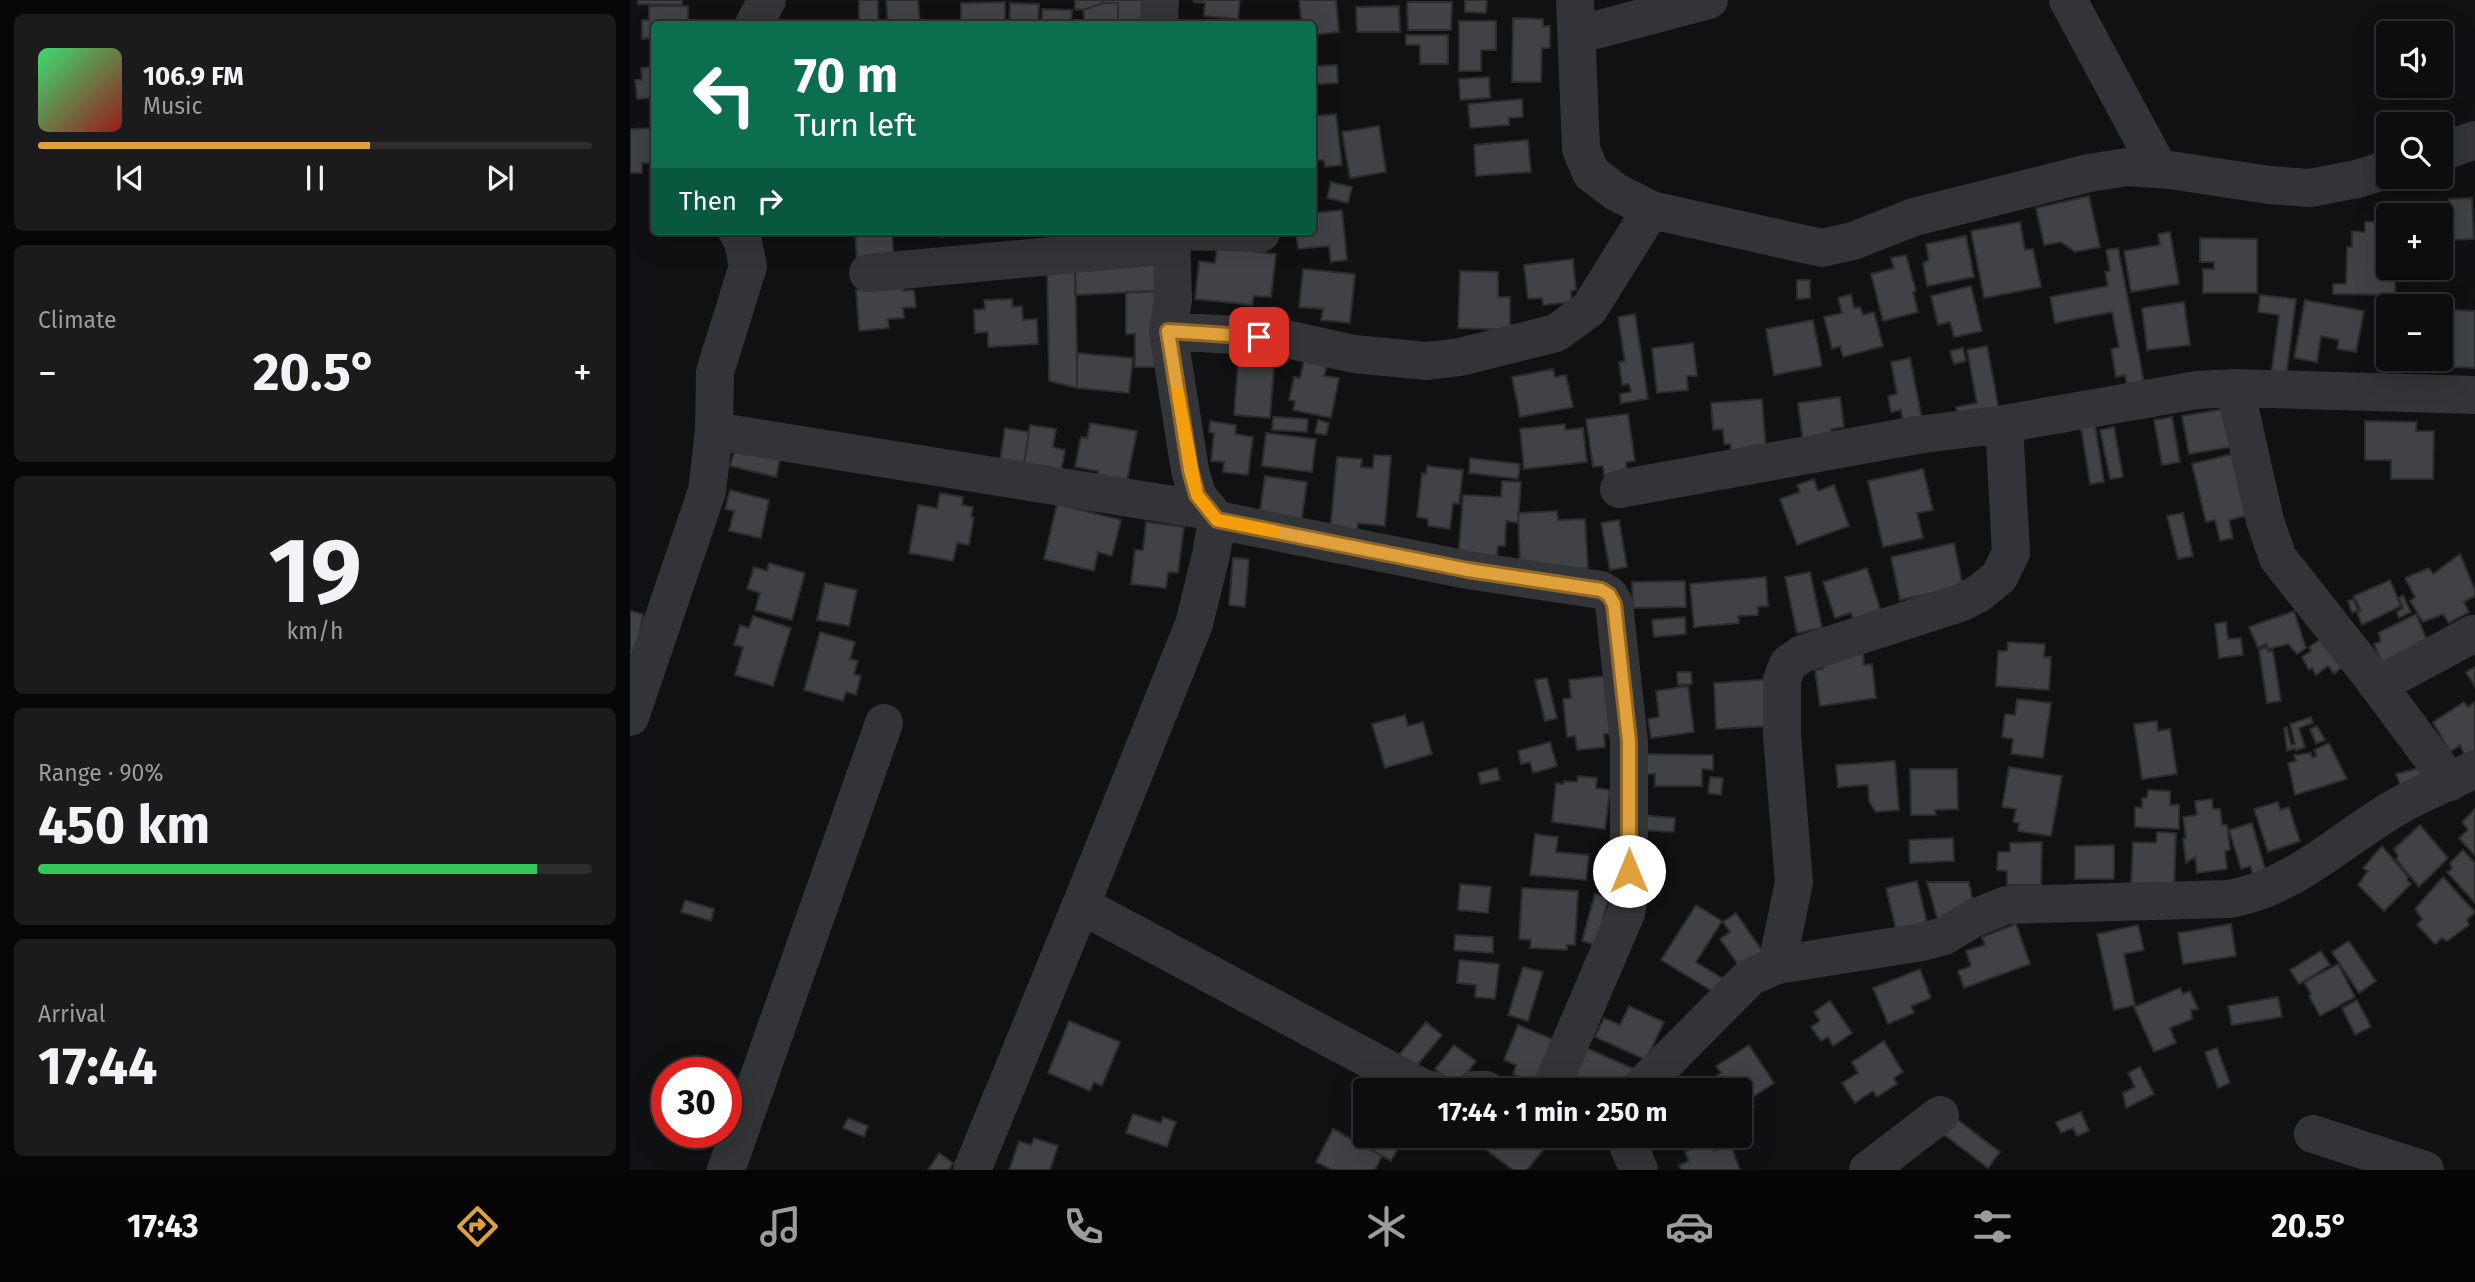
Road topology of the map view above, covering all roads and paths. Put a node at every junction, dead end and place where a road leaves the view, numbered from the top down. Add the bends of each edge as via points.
1 (767, 0) edge
2 (1160, 0) edge
3 (1709, 0) edge
4 (2068, 0) edge
5 (1576, 18) edge
6 (756, 21) edge
7 (1159, 21) edge
8 (2475, 140) edge
9 (2453, 148) edge
10 (2159, 169) junction
11 (2376, 173) edge
12 (1651, 210) junction
13 (739, 235) edge
14 (1203, 235) edge
15 (1174, 236) edge
16 (869, 273) dead end
17 (1168, 331) junction
18 (2235, 388) junction
19 (2475, 395) edge
20 (2004, 424) junction
21 (714, 430) junction
22 (1619, 489) dead end
23 (1213, 516) junction
24 (2473, 634) dead end
25 (2378, 685) junction
26 (630, 717) edge
27 (884, 723) dead end
28 (2462, 776) edge
29 (1082, 905) junction
30 (1777, 965) junction
31 (1404, 1078) edge
32 (1555, 1078) edge
33 (1650, 1078) edge
34 (1940, 1115) dead end
35 (2313, 1134) dead end
36 (1629, 1148) edge
37 (726, 1170) edge
38 (972, 1170) edge
39 (1639, 1170) edge
40 (1868, 1170) edge
41 (2425, 1170) edge

1 - 6 street
2 - 7 street
3 - 5 street
4 - 10 street
5 - 12 street via 1581,149 1591,173
8 - 9 street
10 - 11 street via 2310,188
10 - 12 street via 2126,167 2089,173 1914,217 1853,242 1822,248
12 - 17 street via 1589,309 1556,333 1427,361 1354,354 1282,338
13 - 21 street via 748,266 715,372
14 - 15 street
15 - 16 street
15 - 17 street
17 - 23 street via 1190,470 1197,495
18 - 19 street
18 - 20 street via 2197,390
18 - 25 street via 2265,521 2278,558
20 - 22 street via 1917,435
20 - 30 street via 2011,553 1999,577 1960,603 1802,654 1788,664 1782,680 1782,736 1794,882
21 - 23 street
21 - 26 street via 707,491
23 - 29 street via 1212,555 1194,624
23 - 32 street via 1609,595 1614,604 1629,741 1629,897
24 - 25 street
25 - 28 street
27 - 37 street
28 - 30 street via 2402,804 2301,872 2247,896 2007,905 1922,942
29 - 31 street
29 - 38 street
30 - 33 street via 1750,977
34 - 40 street
35 - 41 street
36 - 39 street

